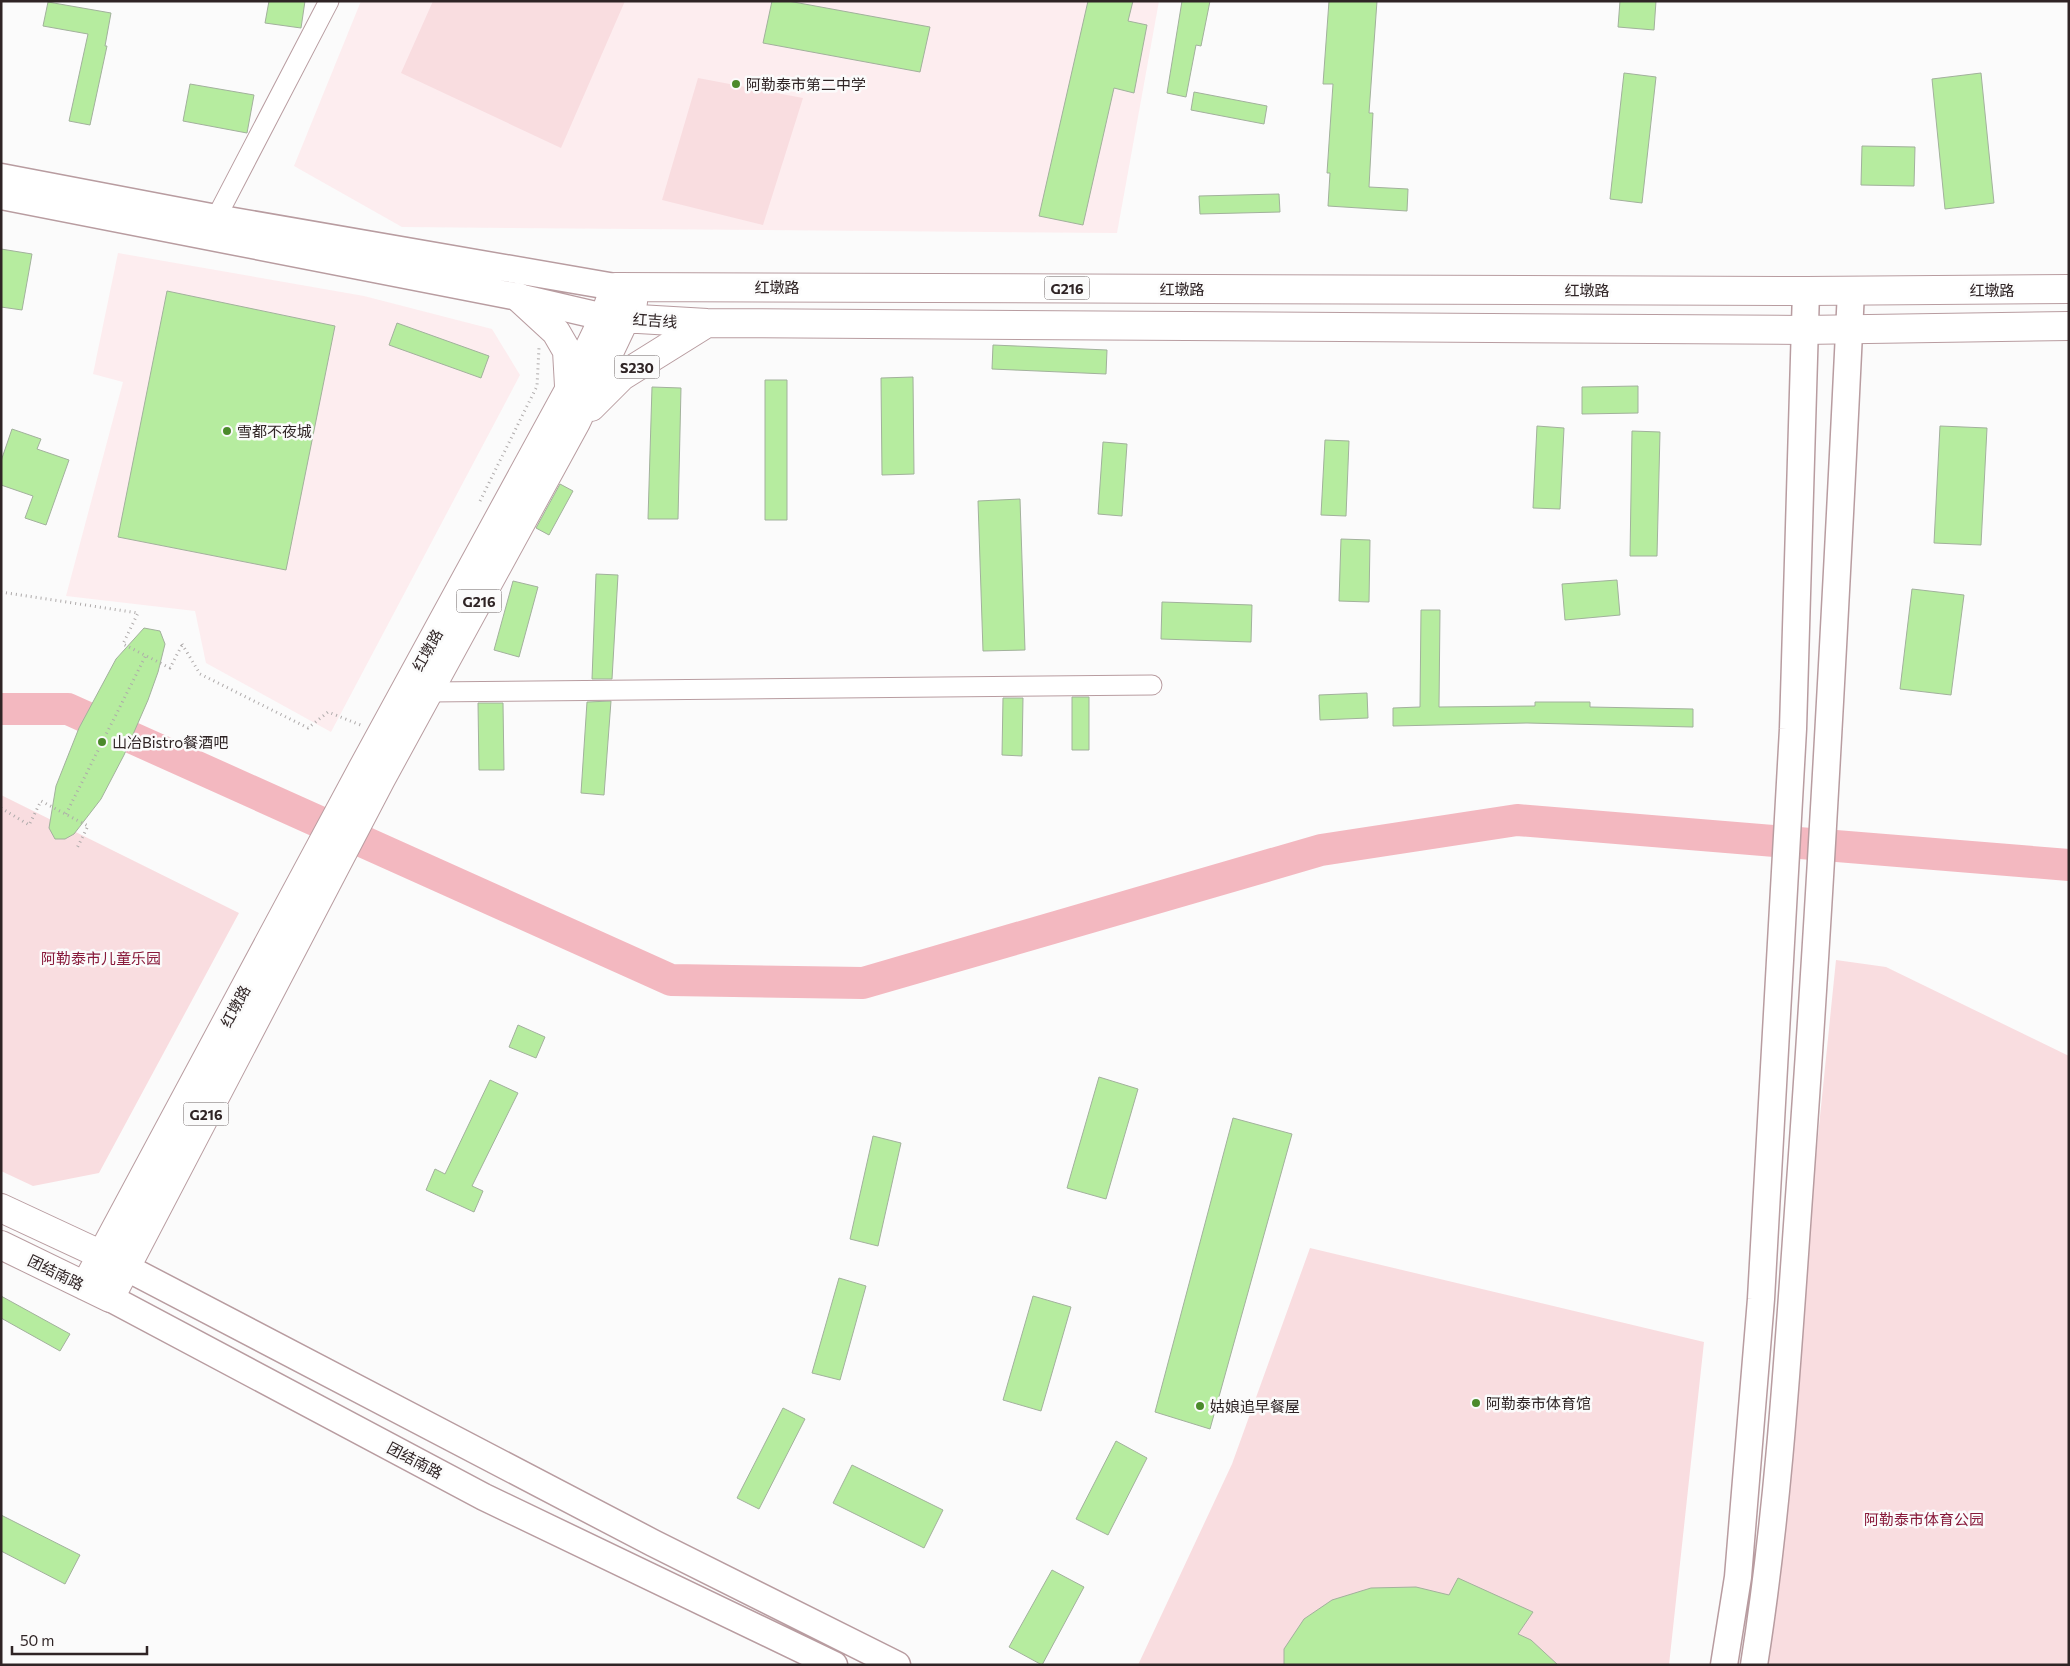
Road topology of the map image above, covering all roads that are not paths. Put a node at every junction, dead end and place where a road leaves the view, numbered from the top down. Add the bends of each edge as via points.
1 (329, 1) edge
2 (1, 177) edge
3 (1, 196) edge
4 (216, 218) junction
5 (628, 287) junction
6 (2069, 290) edge
7 (1806, 291) junction
8 (1851, 291) junction
9 (518, 297) junction
10 (615, 317) junction
11 (707, 323) junction
12 (2069, 326) edge
13 (1849, 329) junction
14 (1803, 330) junction
15 (569, 390) junction
16 (576, 422) junction
17 (1152, 685) dead end
18 (429, 692) junction
19 (371, 776) junction
20 (289, 930) junction
21 (1, 1208) edge
22 (1, 1245) edge
23 (102, 1255) junction
24 (127, 1268) junction
25 (85, 1286) junction
26 (110, 1298) junction
27 (824, 1663) edge
28 (897, 1665) edge
29 (1724, 1665) edge
30 (1754, 1665) edge

1 - 4 street
2 - 4 main road
3 - 9 main road
4 - 5 main road
5 - 7 highway, 红墩路 / G216
5 - 10 highway
6 - 8 highway, 红墩路 / G216
7 - 8 highway, 红墩路 / G216
7 - 14 main road
8 - 13 main road
9 - 10 main road
9 - 15 highway via 556,332 567,351
10 - 11 highway, 红吉线
10 - 15 highway, 红墩路 / G216
10 - 16 highway
11 - 14 highway
11 - 16 highway, S230 via 622,376
12 - 13 highway
13 - 14 highway
13 - 30 main road via 1829,738 1808,1071 1781,1444
14 - 29 main road via 1793,728 1761,1299 1739,1567
15 - 19 highway, 红墩路 / G216
16 - 18 highway, 红墩路 / G216
17 - 18 street
18 - 19 highway, 红墩路 / G216
19 - 20 highway, 红墩路 / G216
20 - 23 highway, 红墩路 / G216
20 - 24 highway, 红墩路 / G216
21 - 23 highway
22 - 25 highway, 团结南路
23 - 24 highway
23 - 25 highway, 红墩路 / G216
24 - 26 highway, 红墩路 / G216
24 - 28 main road via 644,1538
25 - 26 highway, 团结南路
26 - 27 main road, 团结南路 via 484,1497

